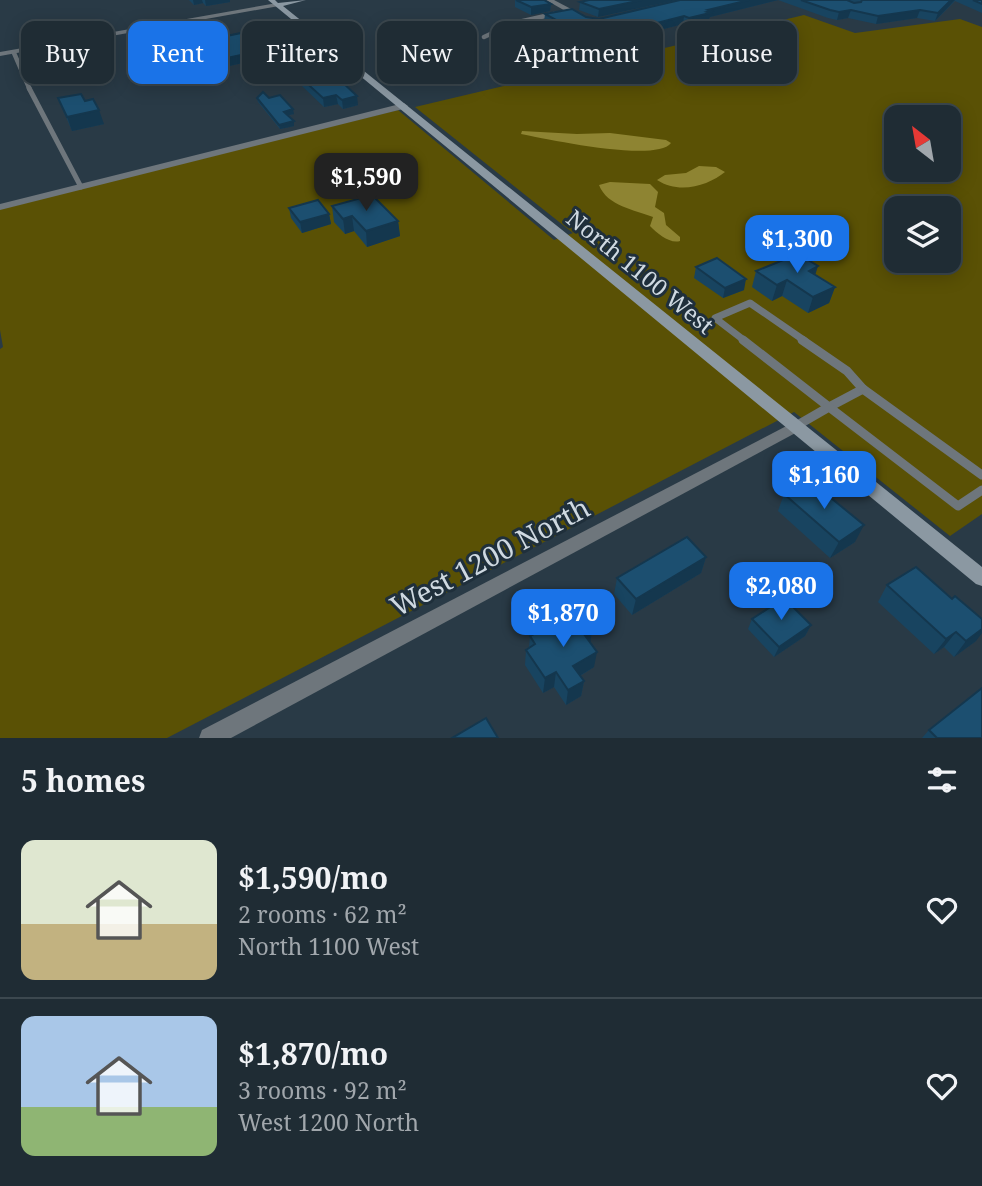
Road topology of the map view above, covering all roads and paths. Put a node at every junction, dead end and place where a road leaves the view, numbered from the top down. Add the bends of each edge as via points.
1 (303, 0) edge
2 (550, 0) edge
3 (274, 2) edge
4 (572, 12) junction
5 (297, 21) edge
6 (595, 21) edge
7 (484, 37) dead end
8 (13, 53) junction
9 (1, 54) edge
10 (363, 74) edge
11 (404, 106) junction
12 (81, 187) junction
13 (0, 207) edge
14 (863, 389) junction
15 (830, 407) junction
16 (796, 426) junction
17 (982, 475) edge
18 (982, 490) edge
19 (982, 578) edge
20 (210, 738) edge

1 - 3 street
2 - 4 street
3 - 5 street, North 1100 West
3 - 8 street
4 - 6 street
4 - 7 lane via 530,18
8 - 9 street
8 - 12 lane
10 - 11 street, North 1100 West
11 - 12 street
11 - 16 street, North 1100 West
12 - 13 street
14 - 15 lane
14 - 15 lane via 847,371 750,303 715,318
14 - 17 lane
15 - 16 lane
15 - 18 lane via 958,506
16 - 19 street, North 1100 West
16 - 20 street, West 1200 North

